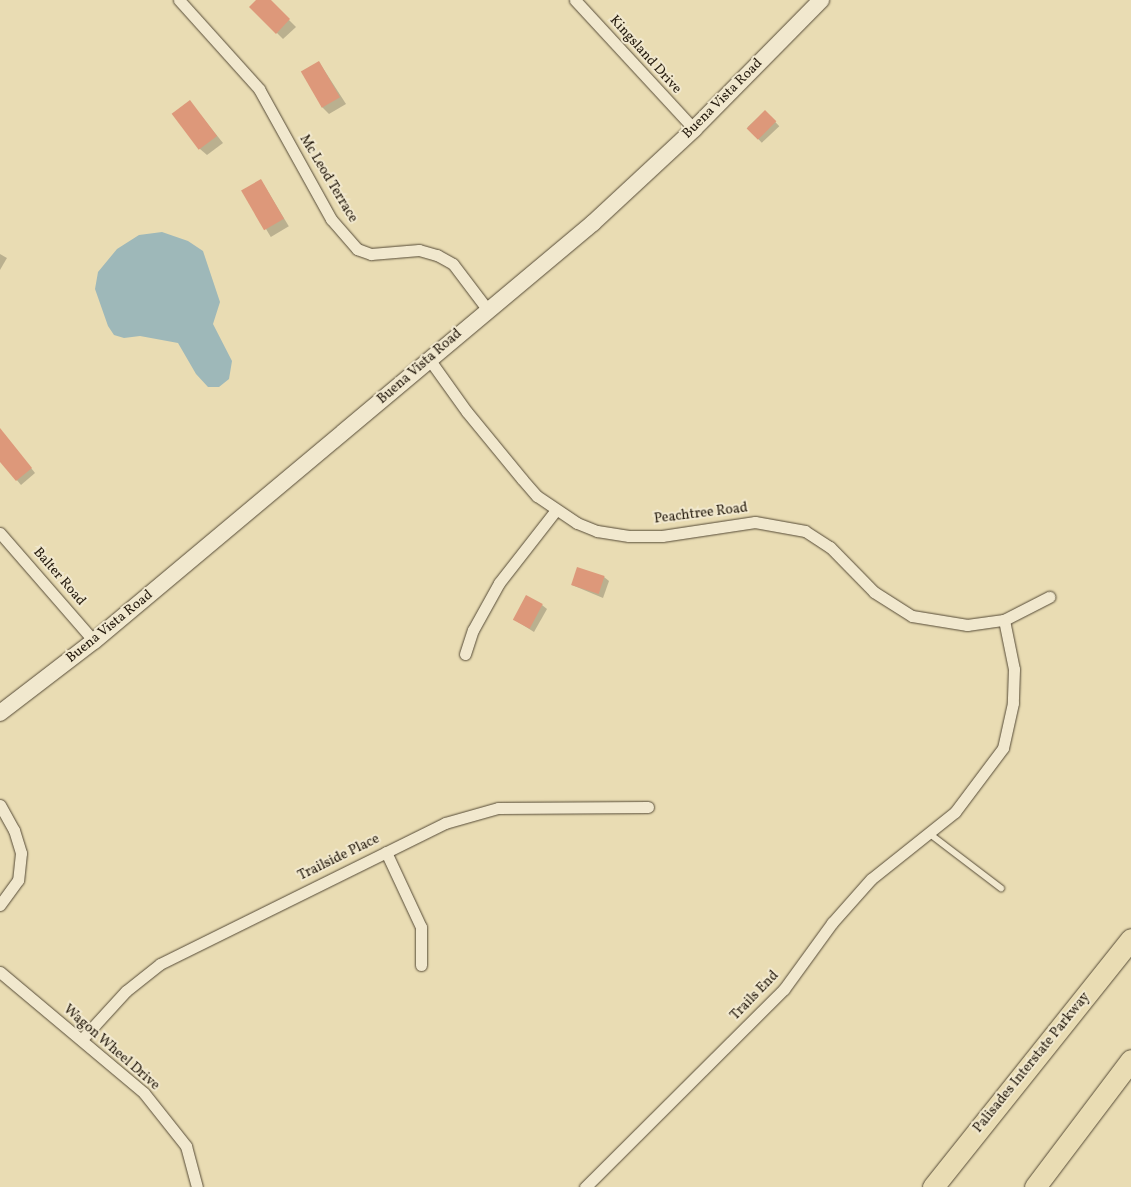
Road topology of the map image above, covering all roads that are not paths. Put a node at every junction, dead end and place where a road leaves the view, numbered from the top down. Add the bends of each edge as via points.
1 (179, 0) edge
2 (575, 0) edge
3 (821, 0) edge
4 (694, 130) junction
5 (488, 309) junction
6 (429, 359) junction
7 (556, 510) junction
8 (0, 533) edge
9 (1049, 597) dead end
10 (1004, 620) junction
11 (94, 641) junction
12 (465, 654) dead end
13 (0, 714) edge
14 (0, 805) edge
15 (648, 806) dead end
16 (930, 832) junction
17 (386, 852) junction
18 (1001, 888) dead end
19 (0, 905) edge
20 (1131, 939) edge
21 (421, 964) dead end
22 (0, 972) edge
23 (82, 1039) junction
24 (1131, 1060) edge
25 (197, 1187) edge
26 (585, 1187) edge
27 (933, 1187) edge
28 (1035, 1187) edge

1 - 5 street, Mc Leod Terrace via 259,89 331,218 356,249 371,254 419,250 437,255 452,264
2 - 4 street, Kingsland Drive
3 - 4 street, Buena Vista Road
4 - 5 street, Buena Vista Road via 593,223
5 - 6 street, Buena Vista Road
6 - 7 street, Peachtree Road via 517,474
6 - 11 street, Buena Vista Road
7 - 10 street, Peachtree Road via 597,530 629,536 662,536 755,522 805,531 830,547 874,592 912,616 967,625
7 - 12 street via 499,583 473,630
8 - 11 street, Balter Road
9 - 10 street, Peachtree Road
10 - 16 street, Trails End via 1014,669 1013,703 1003,748 955,812
11 - 13 street, Buena Vista Road
14 - 19 street via 14,830 21,853 18,880
15 - 17 street, Trailside Place via 498,808 444,823
16 - 18 lane
16 - 26 street, Trails End via 871,879 832,923 784,989
17 - 21 street via 421,927
17 - 23 street, Trailside Place via 160,964 126,991
20 - 27 highway, Palisades Interstate Parkway
22 - 23 street, Wagon Wheel Drive
23 - 25 street, Wagon Wheel Drive via 144,1093 186,1146
24 - 28 highway

